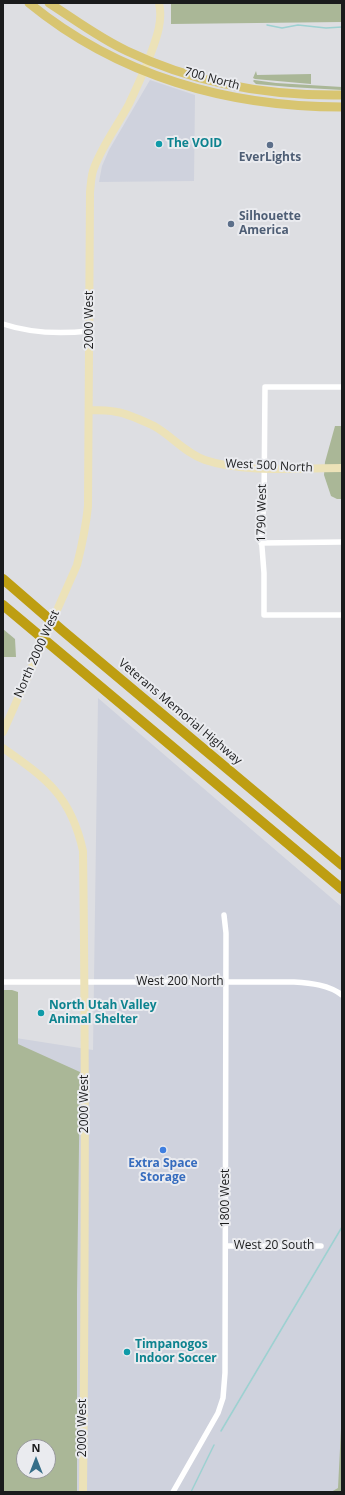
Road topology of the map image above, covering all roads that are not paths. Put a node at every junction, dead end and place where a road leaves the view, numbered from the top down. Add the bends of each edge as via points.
1 (28, 3) edge
2 (49, 3) edge
3 (159, 3) edge
4 (148, 60) junction
5 (144, 71) junction
6 (342, 95) edge
7 (342, 107) edge
8 (3, 324) edge
9 (90, 331) junction
10 (342, 387) edge
11 (89, 410) junction
12 (263, 468) junction
13 (342, 468) edge
14 (342, 542) edge
15 (261, 543) junction
16 (3, 579) edge
17 (61, 599) joint
18 (3, 605) edge
19 (342, 615) edge
20 (3, 732) edge
21 (3, 748) edge
22 (342, 865) edge
23 (342, 889) edge
24 (224, 915) dead end
25 (3, 982) edge
26 (227, 982) junction
27 (85, 983) junction
28 (342, 995) edge
29 (226, 1246) junction
30 (321, 1246) dead end
31 (83, 1492) edge
32 (173, 1492) edge

1 - 5 main road, 700 North via 48,19 96,48
2 - 4 main road, 700 North via 127,51
3 - 4 street, 2000 West via 160,22
4 - 5 street, 2000 West
4 - 6 main road, 700 North via 235,87 288,93
5 - 7 main road, 700 North via 191,88 234,98 286,105
5 - 9 street, 2000 West via 93,169 90,192
8 - 9 street via 39,332
9 - 11 street, 2000 West
10 - 12 street, 1790 West via 265,387
11 - 12 street, West 500 North via 117,412 155,427 185,450 204,460 228,466
11 - 17 street, 2000 West via 87,521 76,565
12 - 13 street, West 500 North
12 - 15 street, 1790 West
14 - 15 street
15 - 19 street, 1790 West via 264,616
16 - 22 highway, Veterans Memorial Highway
17 - 20 street, North 2000 West
18 - 23 highway
21 - 27 street, 2000 West via 40,774 48,783 67,806 79,834 83,851
24 - 26 street, 1800 West
25 - 27 street, West 200 North
26 - 27 street, West 200 North
26 - 28 street, West 200 North via 302,982 332,988
26 - 29 street, 1800 West
27 - 31 street, 2000 West
29 - 30 street, West 20 South
29 - 32 street, 1800 West via 223,1398 218,1414

